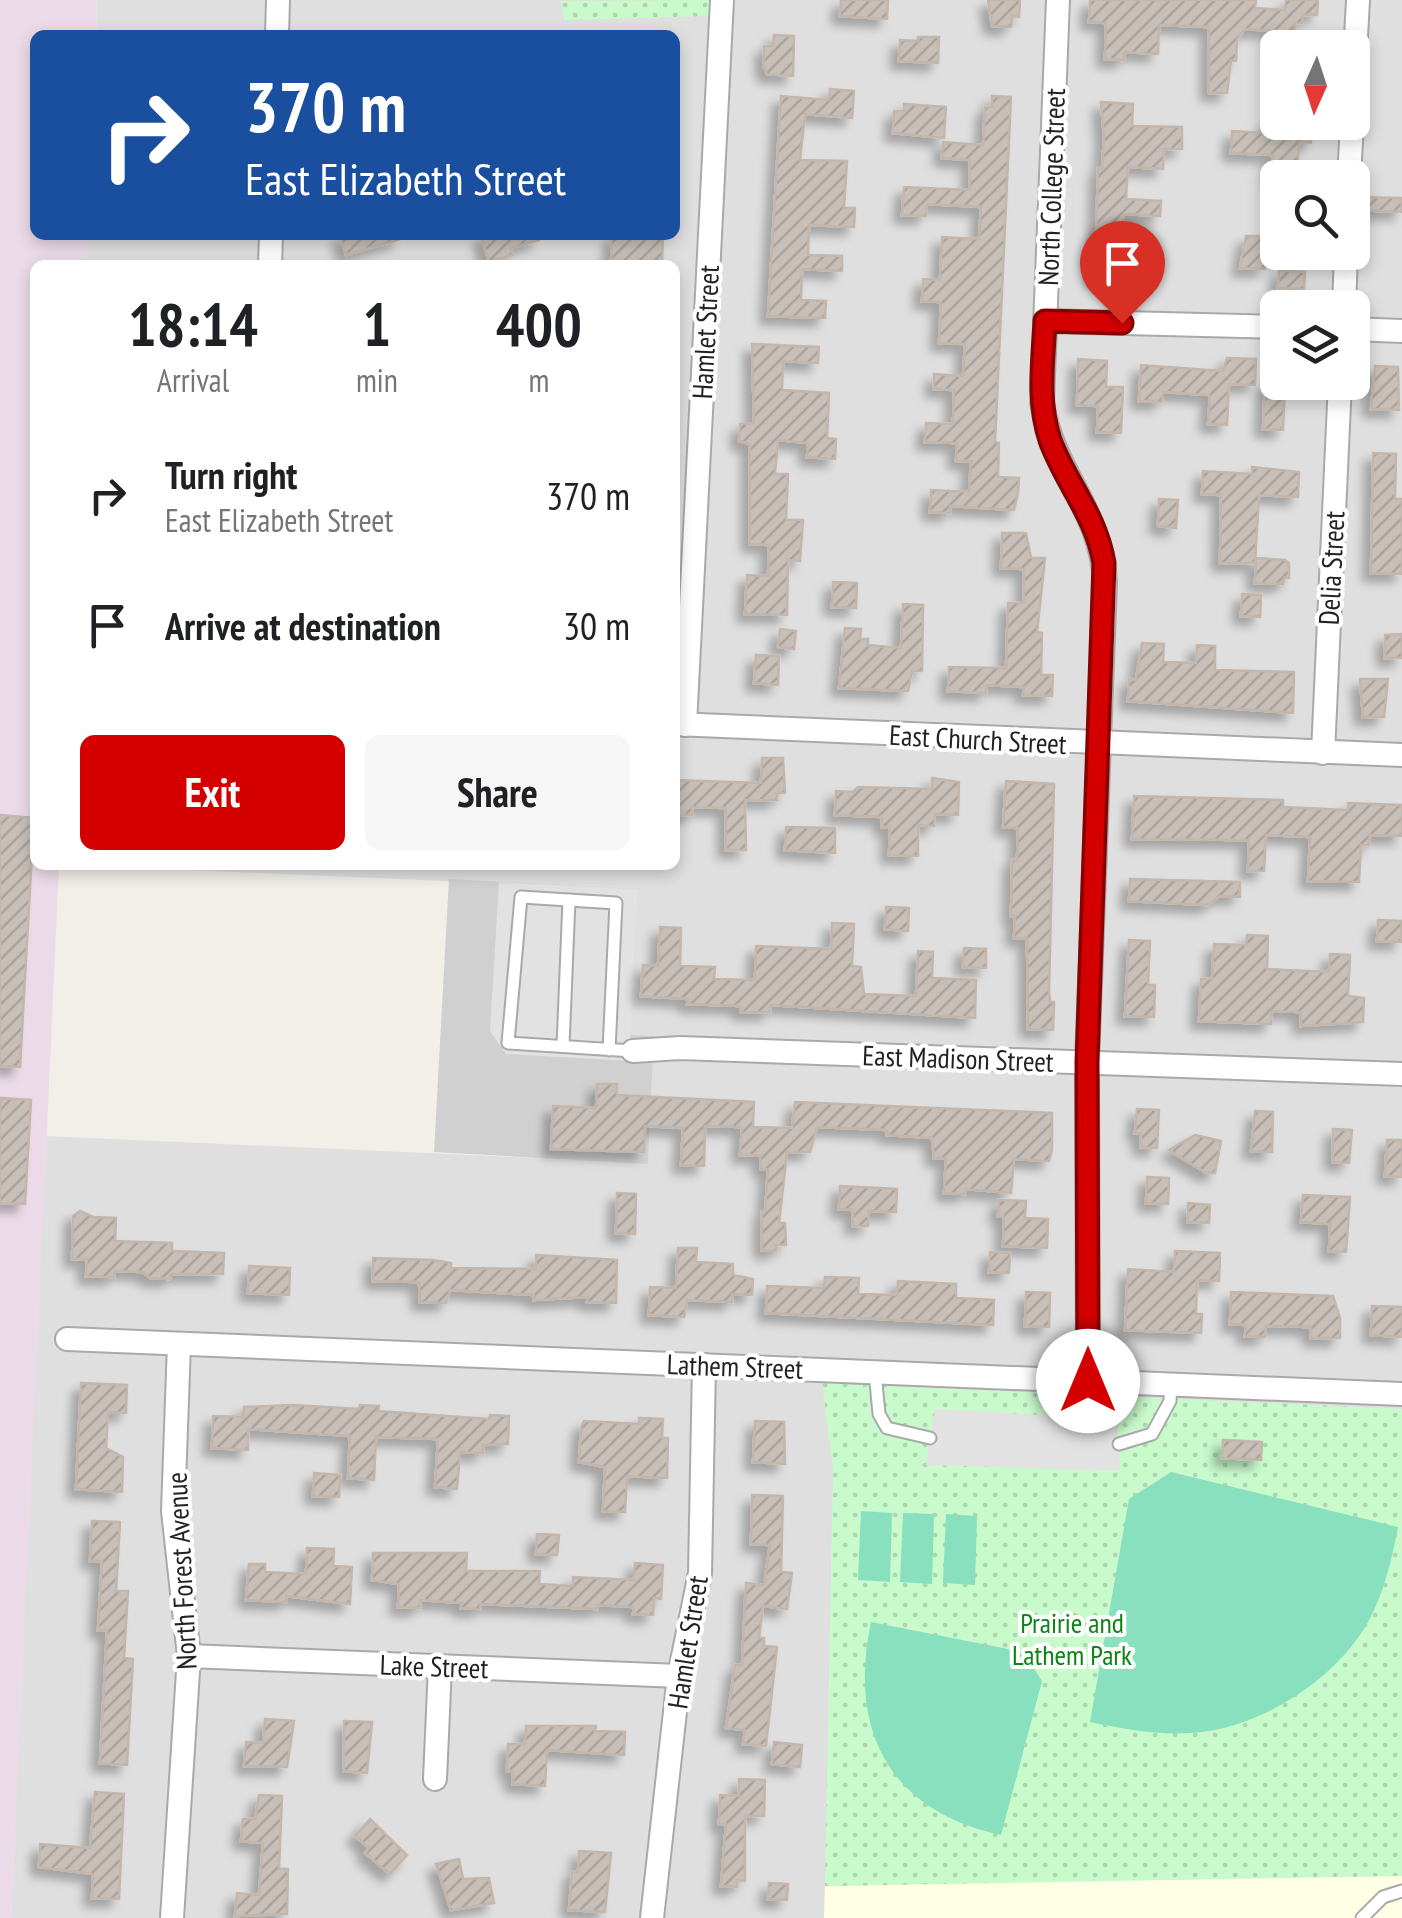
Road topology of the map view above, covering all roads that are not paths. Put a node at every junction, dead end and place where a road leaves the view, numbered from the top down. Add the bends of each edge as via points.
1 (278, 0) edge
2 (722, 0) edge
3 (1058, 0) edge
4 (1358, 0) edge
5 (277, 30) edge
6 (1356, 30) edge
7 (1045, 321) junction
8 (1260, 327) edge
9 (1370, 330) edge
10 (1402, 331) edge
11 (1339, 400) edge
12 (680, 724) edge
13 (1098, 744) junction
14 (1323, 752) junction
15 (1402, 755) edge
16 (569, 900) junction
17 (563, 1046) junction
18 (609, 1050) junction
19 (633, 1051) joint
20 (1087, 1062) junction
21 (1402, 1074) edge
22 (67, 1339) dead end
23 (179, 1344) junction
24 (704, 1365) junction
25 (875, 1372) junction
26 (1088, 1381) junction
27 (1171, 1384) junction
28 (1402, 1394) edge
29 (930, 1438) dead end
30 (1118, 1444) dead end
31 (189, 1656) junction
32 (440, 1666) junction
33 (679, 1676) junction
34 (436, 1779) dead end
35 (1402, 1892) edge
36 (172, 1918) edge
37 (652, 1918) edge
38 (1362, 1918) edge

1 - 5 street
2 - 12 street, Hamlet Street
3 - 7 street, North College Street
4 - 6 street
7 - 8 street
7 - 13 street, North College Street via 1045,420 1058,458 1091,514 1104,563
9 - 10 street
11 - 14 street, Delia Street
12 - 13 street, East Church Street
13 - 14 street, East Church Street
13 - 20 street, North College Street
14 - 15 street, East Church Street
16 - 17 lane
16 - 17 lane via 520,897 508,1043
16 - 18 lane via 616,902
17 - 18 lane
18 - 19 lane
19 - 20 street, East Madison Street
20 - 21 street, East Madison Street
20 - 26 street, North College Street
22 - 23 street, Lathem Street
23 - 24 street, Lathem Street
23 - 31 street, North Forest Avenue via 174,1511
24 - 25 street, Lathem Street
24 - 33 street, Hamlet Street via 700,1573
25 - 26 street, Lathem Street
25 - 29 lane via 878,1414 887,1428
26 - 27 street, Lathem Street
27 - 28 street, Lathem Street
27 - 30 lane via 1170,1401 1152,1434
31 - 32 street, Lake Street
31 - 36 street, North Forest Avenue
32 - 33 street, Lake Street
32 - 34 street
33 - 37 street, Hamlet Street
35 - 38 lane via 1383,1898

